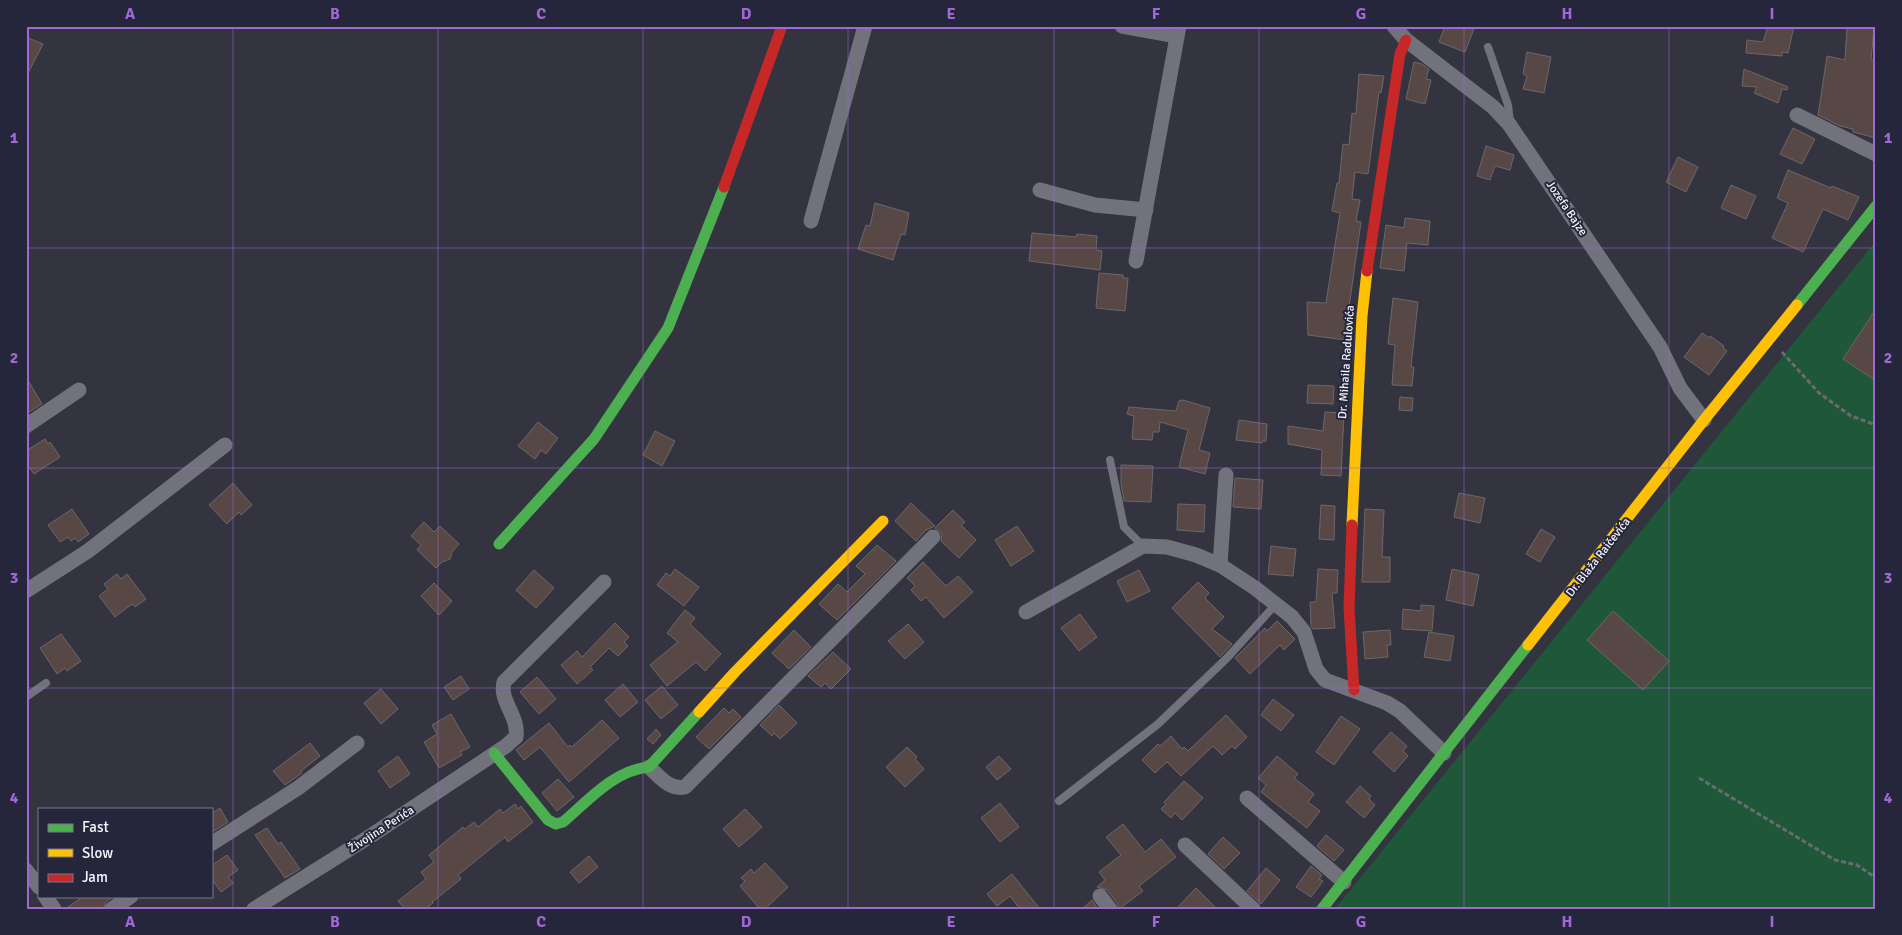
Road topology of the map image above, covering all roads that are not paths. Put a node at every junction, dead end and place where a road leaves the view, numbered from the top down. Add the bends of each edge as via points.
1 (782, 26) edge
2 (865, 26) edge
3 (1122, 26) edge
4 (1394, 26) edge
5 (1178, 31) edge
6 (1406, 40) junction
7 (1488, 47) dead end
8 (1797, 115) dead end
9 (1510, 124) junction
10 (1876, 154) edge
11 (1040, 190) dead end
12 (1876, 206) edge
13 (1146, 210) junction
14 (811, 220) dead end
15 (1136, 261) dead end
16 (79, 390) dead end
17 (1704, 420) junction
18 (26, 426) edge
19 (225, 445) dead end
20 (1110, 460) dead end
21 (1226, 475) dead end
22 (883, 521) dead end
23 (933, 537) dead end
24 (500, 544) dead end
25 (1143, 546) junction
26 (1220, 564) junction
27 (604, 582) dead end
28 (26, 591) edge
29 (1276, 604) junction
30 (1026, 612) dead end
31 (46, 683) dead end
32 (1354, 690) junction
33 (26, 697) edge
34 (357, 744) dead end
35 (500, 750) junction
36 (1444, 753) junction
37 (649, 767) junction
38 (1247, 798) dead end
39 (1059, 801) dead end
40 (212, 843) edge
41 (1185, 845) dead end
42 (26, 870) edge
43 (1344, 882) junction
44 (38, 886) edge
45 (1100, 896) dead end
46 (46, 898) edge
47 (128, 898) edge
48 (54, 909) edge
49 (112, 909) edge
50 (254, 909) edge
51 (1110, 909) edge
52 (1253, 909) edge
53 (1322, 909) edge

1 - 24 street via 732,167 668,328 594,439
2 - 14 street
3 - 5 street
4 - 6 street, Jozefa Bajze
5 - 13 street
6 - 9 street, Jozefa Bajze via 1493,107
6 - 32 street, Dr. Mihaila Radulovića via 1400,54 1362,316 1349,608
7 - 9 lane via 1508,105
8 - 10 street
9 - 17 street, Jozefa Bajze via 1660,347 1680,388
11 - 13 street via 1095,204
12 - 17 street, Dr. Blaža Raičevića
13 - 15 street
16 - 18 street
17 - 36 street, Dr. Blaža Raičevića
19 - 28 street via 88,551
20 - 25 lane via 1124,527
21 - 26 street
22 - 37 street via 735,672
23 - 37 street via 685,787 670,787
25 - 26 street via 1167,547
25 - 30 street
26 - 29 street
27 - 35 street via 504,682 504,697 518,728 516,737
29 - 32 street via 1300,626 1322,677
29 - 39 lane via 1227,658 1158,724
31 - 33 lane
32 - 36 street via 1400,711
34 - 40 street via 298,788
35 - 37 street via 548,820 556,824 563,822 618,776 636,768
35 - 50 street, Živojina Perića via 372,836
36 - 43 street, Dr. Blaža Raičevića
38 - 43 street
41 - 52 street
42 - 44 street
43 - 53 street, Dr. Blaža Raičevića
45 - 51 street
46 - 48 street
47 - 49 street

